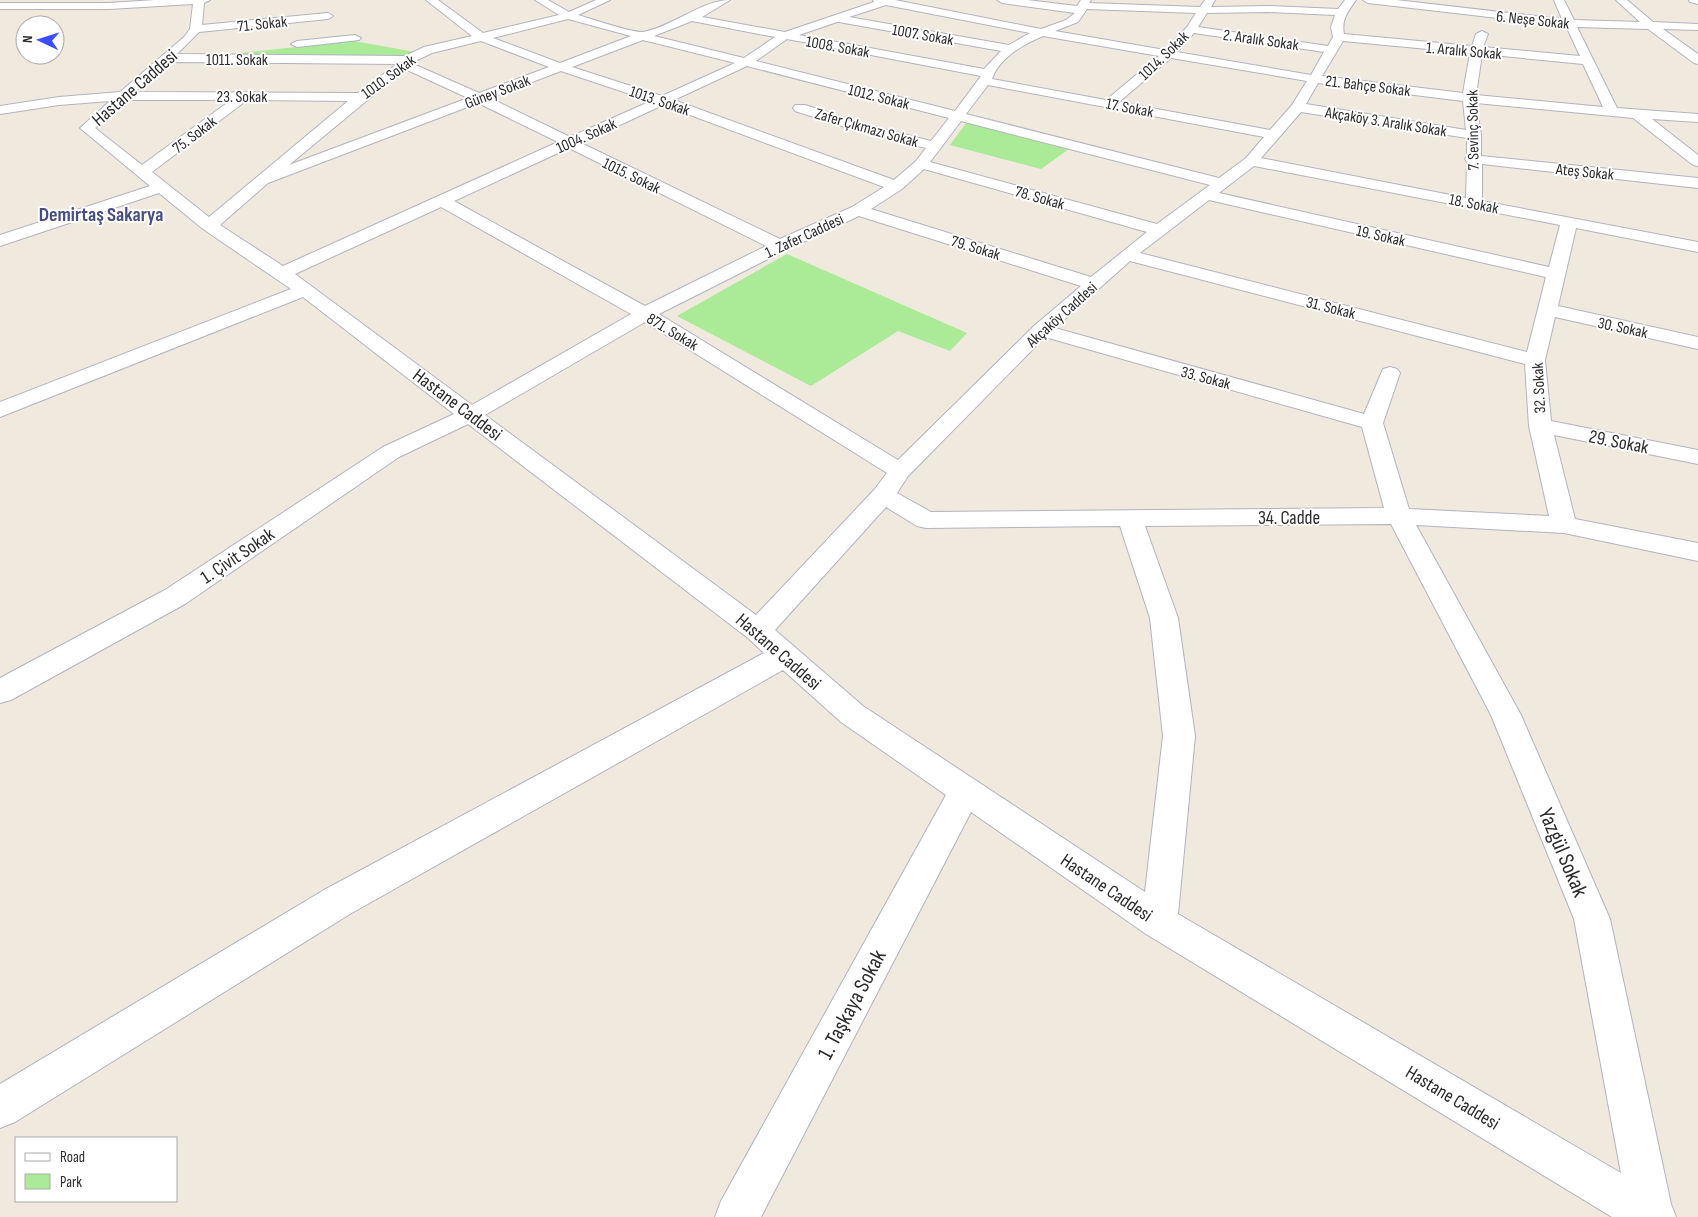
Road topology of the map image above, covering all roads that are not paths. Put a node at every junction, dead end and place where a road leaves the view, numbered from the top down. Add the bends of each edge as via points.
1 (199, 0) edge
2 (205, 0) edge
3 (431, 0) edge
4 (540, 0) edge
5 (606, 0) edge
6 (725, 0) edge
7 (885, 0) edge
8 (1002, 0) edge
9 (1210, 0) edge
10 (1368, 0) edge
11 (1495, 0) edge
12 (1559, 0) edge
13 (1621, 0) edge
14 (1694, 0) edge
15 (1698, 1) edge
16 (319, 5) dead end
17 (1083, 5) edge
18 (0, 6) edge
19 (1346, 6) edge
20 (971, 7) dead end
21 (1201, 10) junction
22 (956, 14) junction
23 (1489, 14) junction
24 (568, 16) junction
25 (691, 18) junction
26 (835, 18) junction
27 (335, 21) junction
28 (1571, 23) junction
29 (1651, 26) junction
30 (1698, 27) edge
31 (196, 29) junction
32 (1190, 29) junction
33 (1041, 32) junction
34 (479, 36) junction
35 (642, 36) junction
36 (784, 36) junction
37 (1336, 44) junction
38 (1010, 50) junction
39 (1476, 52) junction
40 (1168, 54) junction
41 (407, 57) junction
42 (167, 58) junction
43 (1698, 60) edge
44 (1589, 61) junction
45 (745, 62) junction
46 (560, 67) junction
47 (986, 77) junction
48 (1314, 79) junction
49 (124, 96) junction
50 (245, 96) junction
51 (360, 96) junction
52 (479, 98) junction
53 (1469, 98) junction
54 (662, 100) junction
55 (1110, 103) junction
56 (1298, 107) junction
57 (800, 108) dead end
58 (0, 110) edge
59 (1612, 112) junction
60 (1637, 114) junction
61 (958, 116) junction
62 (1698, 118) edge
63 (1275, 135) junction
64 (1474, 135) junction
65 (567, 143) junction
66 (934, 146) junction
67 (1472, 159) junction
68 (1250, 161) junction
69 (1698, 162) edge
70 (921, 164) junction
71 (266, 179) junction
72 (152, 180) junction
73 (1222, 183) junction
74 (1698, 183) edge
75 (896, 186) junction
76 (1207, 195) junction
77 (440, 200) junction
78 (1474, 203) junction
79 (858, 210) junction
80 (1569, 222) junction
81 (209, 225) junction
82 (1158, 230) junction
83 (0, 241) edge
84 (780, 246) junction
85 (1698, 248) edge
86 (1126, 255) junction
87 (282, 273) junction
88 (1556, 274) junction
89 (1094, 284) junction
90 (305, 290) junction
91 (1548, 310) junction
92 (645, 314) junction
93 (1040, 330) junction
94 (1698, 343) edge
95 (1535, 360) junction
96 (1390, 373) dead end
97 (0, 410) edge
98 (470, 414) junction
99 (1372, 423) junction
100 (1540, 426) junction
101 (1698, 457) edge
102 (900, 471) junction
103 (883, 495) junction
104 (1399, 516) junction
105 (1130, 518) junction
106 (1564, 525) junction
107 (1698, 552) edge
108 (758, 630) junction
109 (785, 655) junction
110 (1, 690) edge
111 (965, 791) junction
112 (1159, 922) junction
113 (0, 1106) edge
114 (1652, 1216) edge
115 (737, 1217) edge

1 - 2 street
1 - 18 street via 100,6
1 - 31 street
3 - 34 street, 1013. Sokak
4 - 24 street, 1012. Sokak
5 - 24 street, 1010. Sokak
6 - 25 street, Güney Sokak
7 - 22 street, 21. Bahçe Sokak
7 - 26 street, 1004. Sokak
8 - 17 street
9 - 21 street, 1014. Sokak
10 - 23 street, 6. Neşe Sokak
11 - 23 street, 7. Sevinç Sokak
12 - 28 street
13 - 29 street
14 - 15 street
16 - 27 street
17 - 21 street
17 - 33 street, 1. Zafer Caddesi via 1078,16 1066,24
19 - 21 street
19 - 37 street, Akçaköy Caddesi via 1337,27
20 - 22 street
21 - 32 street, 1014. Sokak
22 - 33 street, 21. Bahçe Sokak
23 - 28 street, 6. Neşe Sokak
23 - 39 street, 7. Sevinç Sokak
24 - 34 street, 1010. Sokak
24 - 35 street, 1012. Sokak
25 - 35 street, Güney Sokak
25 - 36 street, 1008. Sokak
26 - 36 street, 1004. Sokak
26 - 38 street, 1007. Sokak
27 - 31 street, 71. Sokak
27 - 42 street, 1011. Sokak via 360,39
28 - 29 street, 6. Neşe Sokak
28 - 44 street
29 - 30 street, 6. Neşe Sokak
29 - 43 street
31 - 42 street, Hastane Caddesi
32 - 37 street, 2. Aralık Sokak
32 - 40 street, 1014. Sokak
33 - 38 street, 1. Zafer Caddesi
33 - 40 street, 21. Bahçe Sokak
34 - 41 street, 1010. Sokak
34 - 46 street, 1013. Sokak
35 - 45 street, 1012. Sokak
35 - 46 street, Güney Sokak
36 - 45 street, 1004. Sokak
36 - 47 street, 1008. Sokak
37 - 39 street, 1. Aralık Sokak
37 - 48 street, Akçaköy Caddesi
38 - 47 street, 1. Zafer Caddesi
39 - 44 street, 1. Aralık Sokak
39 - 53 street, 7. Sevinç Sokak
40 - 48 street, 21. Bahçe Sokak
40 - 55 street, 1014. Sokak
41 - 42 street, 1011. Sokak
41 - 51 street, 1010. Sokak
41 - 52 street, 1015. Sokak
42 - 49 street, Hastane Caddesi
44 - 59 street
45 - 54 street, 1004. Sokak
45 - 61 street, 1012. Sokak
46 - 52 street, Güney Sokak
46 - 54 street, 1013. Sokak
47 - 55 street, 17. Sokak
47 - 61 street, 1. Zafer Caddesi
48 - 53 street, 21. Bahçe Sokak
48 - 56 street, Akçaköy Caddesi
49 - 50 street, 23. Sokak
49 - 58 street, 23. Sokak
49 - 72 street, Hastane Caddesi via 87,128
50 - 51 street, 23. Sokak
50 - 72 street, 75. Sokak
51 - 71 street, 1010. Sokak
52 - 65 street, 1015. Sokak
52 - 71 street, Güney Sokak
53 - 59 street, 21. Bahçe Sokak
53 - 64 street, 7. Sevinç Sokak
54 - 65 street, 1004. Sokak
54 - 75 street, 1013. Sokak
55 - 63 street, 17. Sokak
56 - 63 street, Akçaköy Caddesi
56 - 64 street, Akçaköy 3. Aralık Sokak
57 - 66 street, Zafer Çıkmazı Sokak
59 - 60 street, 21. Bahçe Sokak
60 - 62 street, 21. Bahçe Sokak
60 - 69 street
61 - 66 street, 1. Zafer Caddesi
61 - 73 street, 1012. Sokak
63 - 68 street, Akçaköy Caddesi
64 - 67 street, 7. Sevinç Sokak
65 - 77 street, 1004. Sokak
65 - 84 street, 1015. Sokak
66 - 70 street, 1. Zafer Caddesi
67 - 74 street, Ateş Sokak
67 - 78 street, 7. Sevinç Sokak
68 - 73 street, Akçaköy Caddesi
68 - 78 street, 18. Sokak
70 - 75 street, 1. Zafer Caddesi
70 - 82 street, 78. Sokak
71 - 81 street, 1010. Sokak
72 - 81 street, Hastane Caddesi
72 - 83 street, 75. Sokak
73 - 76 street, Akçaköy Caddesi
75 - 79 street, 1. Zafer Caddesi
76 - 82 street, Akçaköy Caddesi
76 - 88 street, 19. Sokak
77 - 87 street, 1004. Sokak
77 - 92 street, 871. Sokak
78 - 80 street, 18. Sokak
79 - 84 street, 1. Zafer Caddesi
79 - 89 street, 79. Sokak
80 - 85 street, 18. Sokak
80 - 88 street, 32. Sokak
81 - 87 street, Hastane Caddesi
82 - 86 street, Akçaköy Caddesi
84 - 92 street, 1. Zafer Caddesi
86 - 89 street, Akçaköy Caddesi
86 - 95 street, 31. Sokak
87 - 90 street, Hastane Caddesi
88 - 91 street, 32. Sokak
89 - 93 street, Akçaköy Caddesi
90 - 97 street
90 - 98 street, Hastane Caddesi
91 - 94 street, 30. Sokak
91 - 95 street, 32. Sokak
92 - 98 street, 1. Zafer Caddesi
92 - 102 street, 871. Sokak
93 - 99 street, 33. Sokak
93 - 102 street, Akçaköy Caddesi
95 - 100 street, 32. Sokak
96 - 99 street
98 - 108 street, Hastane Caddesi
98 - 110 street, 1. Çivit Sokak via 391,452 175,597
99 - 104 street
100 - 101 street, 29. Sokak
100 - 106 street, 32. Sokak
102 - 103 street, Akçaköy Caddesi
103 - 105 street, 34. Cadde via 926,520
103 - 108 street, Akçaköy Caddesi
104 - 105 street, 34. Cadde
104 - 106 street, 34. Cadde
104 - 114 street, Yazgül Sokak via 1506,715 1592,919
105 - 112 street via 1164,618 1179,736
106 - 107 street, 34. Cadde
108 - 109 street, Hastane Caddesi
109 - 111 street, Hastane Caddesi via 852,714
109 - 113 street via 337,902
111 - 112 street, Hastane Caddesi
111 - 115 street, 1. Taşkaya Sokak
112 - 114 street, Hastane Caddesi

